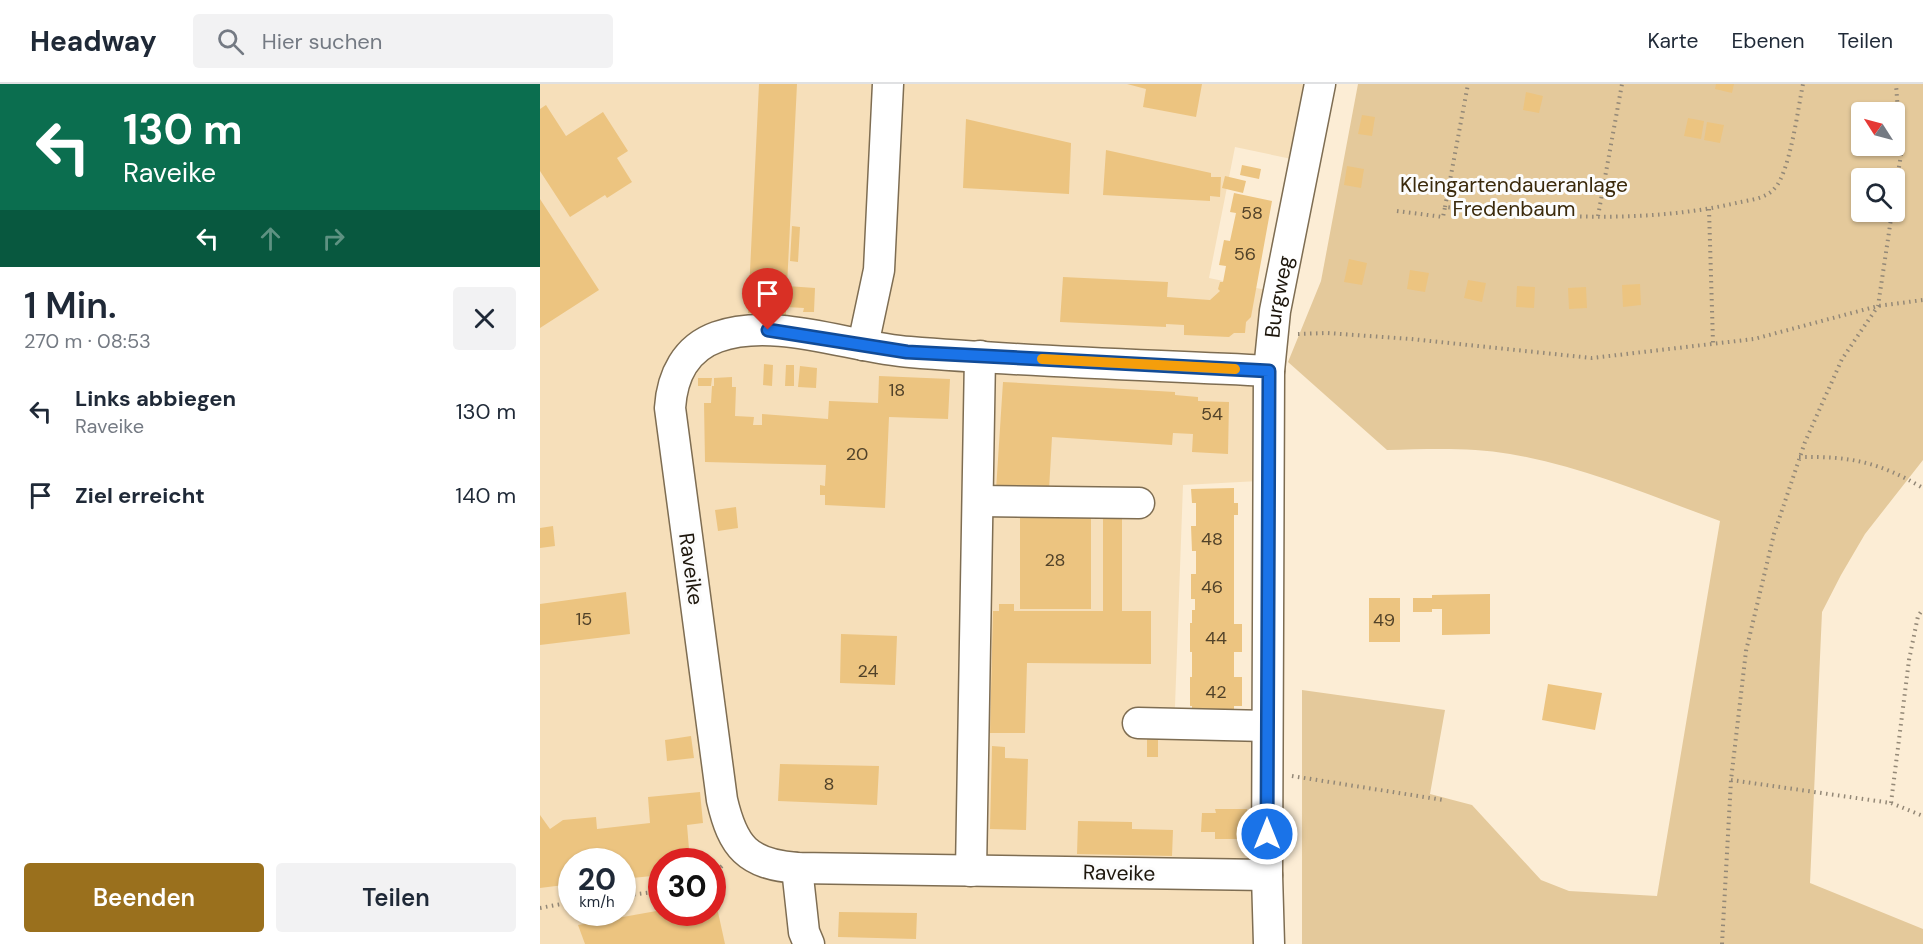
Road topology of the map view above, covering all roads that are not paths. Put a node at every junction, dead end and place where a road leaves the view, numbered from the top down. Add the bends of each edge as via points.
1 (888, 84) edge
2 (1320, 84) edge
3 (863, 345) junction
4 (980, 356) junction
5 (1269, 371) junction
6 (978, 501) junction
7 (1139, 503) dead end
8 (1138, 723) dead end
9 (1268, 726) junction
10 (797, 868) junction
11 (971, 871) junction
12 (1267, 875) junction
13 (808, 944) edge
14 (1269, 944) edge

1 - 3 street via 879,270
2 - 5 street, Burgweg via 1275,311
3 - 4 street, Raveike
3 - 10 street, Raveike via 768,330 720,336 692,352 671,390 675,451 720,791 728,825 748,854 776,866
4 - 5 street, Raveike
4 - 6 street
5 - 9 street, Burgweg
6 - 7 street
6 - 11 street
8 - 9 street
9 - 12 street, Burgweg
10 - 11 street, Raveike
10 - 13 street
11 - 12 street, Raveike
12 - 14 street, Burgweg

